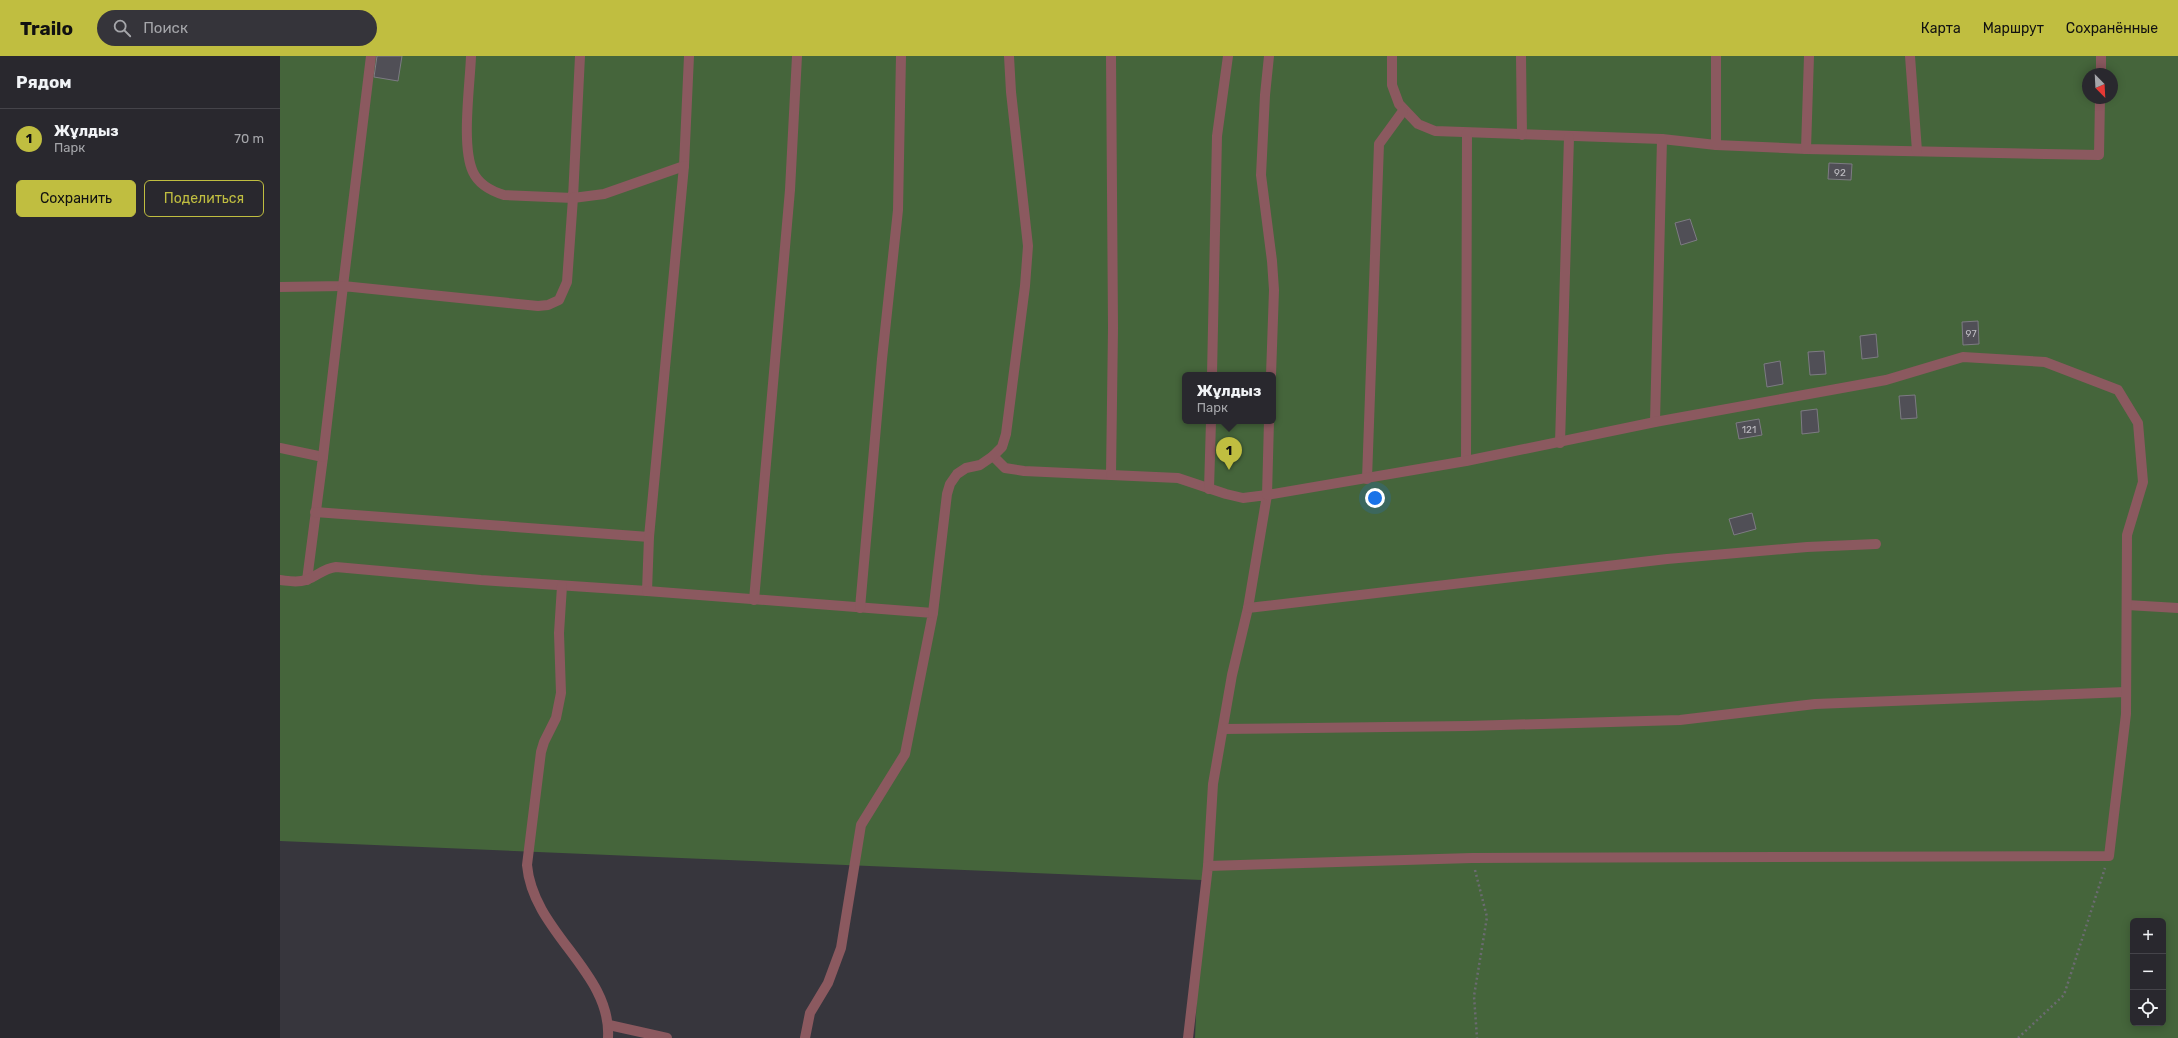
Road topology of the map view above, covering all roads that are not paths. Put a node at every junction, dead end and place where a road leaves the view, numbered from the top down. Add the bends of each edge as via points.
1 (371, 56) edge
2 (471, 56) edge
3 (580, 56) edge
4 (689, 56) edge
5 (797, 56) edge
6 (901, 56) edge
7 (1010, 56) edge
8 (1111, 56) edge
9 (1228, 56) edge
10 (1269, 56) edge
11 (1392, 56) edge
12 (1521, 56) edge
13 (1716, 56) edge
14 (1809, 56) edge
15 (1910, 56) edge
16 (2101, 56) edge
17 (2101, 68) edge
18 (2100, 104) edge
19 (1403, 111) junction
20 (1467, 134) junction
21 (1522, 135) junction
22 (1569, 137) junction
23 (1662, 139) junction
24 (1716, 146) junction
25 (1806, 149) junction
26 (1917, 151) junction
27 (684, 166) junction
28 (573, 198) junction
29 (343, 286) junction
30 (280, 287) edge
31 (1212, 372) edge
32 (1271, 372) edge
33 (1655, 422) junction
34 (1211, 424) edge
35 (1269, 424) edge
36 (1560, 443) junction
37 (280, 448) edge
38 (993, 456) junction
39 (323, 457) junction
40 (1466, 461) junction
41 (1111, 475) junction
42 (1367, 479) junction
43 (1209, 489) junction
44 (1267, 495) junction
45 (315, 512) junction
46 (649, 538) junction
47 (1876, 544) dead end
48 (280, 580) edge
49 (307, 580) junction
50 (562, 586) junction
51 (647, 591) junction
52 (754, 600) junction
53 (2127, 605) junction
54 (860, 608) junction
55 (1248, 608) junction
56 (2178, 608) edge
57 (933, 613) junction
58 (2126, 692) junction
59 (1224, 729) junction
60 (1208, 866) junction
61 (608, 1025) junction
62 (608, 1038) edge
63 (667, 1038) edge
64 (805, 1038) edge
65 (1188, 1038) edge

1 - 29 street
2 - 28 street via 467,146 473,172 481,184 504,195
3 - 28 street
4 - 27 street
5 - 52 street via 790,190
6 - 54 street via 898,210
7 - 38 street via 1011,92 1028,246 1006,434 1002,447
8 - 41 street
9 - 31 street via 1218,118
10 - 32 street via 1261,175 1274,290
11 - 19 street via 1392,85
12 - 21 street
13 - 24 street
14 - 25 street
15 - 26 street
16 - 17 street
18 - 26 street via 2099,154
19 - 20 street via 1418,124 1435,131
19 - 42 street via 1379,144
20 - 21 street
20 - 40 street
21 - 22 street
22 - 23 street
22 - 36 street
23 - 24 street
23 - 33 street
24 - 25 street
25 - 26 street
27 - 28 street via 604,194
27 - 46 street
28 - 29 street via 567,282 559,300 548,305
29 - 30 street
29 - 39 street
33 - 36 street
33 - 53 street via 1886,380 1963,357 2045,362 2118,390 2138,423 2143,482 2127,535
34 - 43 street
35 - 44 street
36 - 40 street
37 - 39 street
38 - 41 street via 1005,468
38 - 57 street via 980,465 966,468 957,474 950,484
39 - 45 street
40 - 42 street
41 - 43 street via 1178,478
42 - 44 street
43 - 44 street via 1244,498
44 - 55 street
45 - 46 street
45 - 49 street
46 - 51 street
47 - 55 street via 1667,559
48 - 49 street
49 - 50 street via 325,568 336,567
50 - 51 street
50 - 61 street via 559,632 561,693 556,718 541,752 527,865 528,880 538,906 601,995
51 - 52 street
52 - 54 street
53 - 56 street
53 - 58 street
54 - 57 street
55 - 59 street via 1232,675
57 - 64 street via 905,754 861,825 841,948 828,983 810,1013
58 - 59 street via 1815,704 1680,720
58 - 60 street via 2126,714 2109,856 1472,858
59 - 60 street via 1213,784
60 - 65 street
61 - 62 street
61 - 63 street

